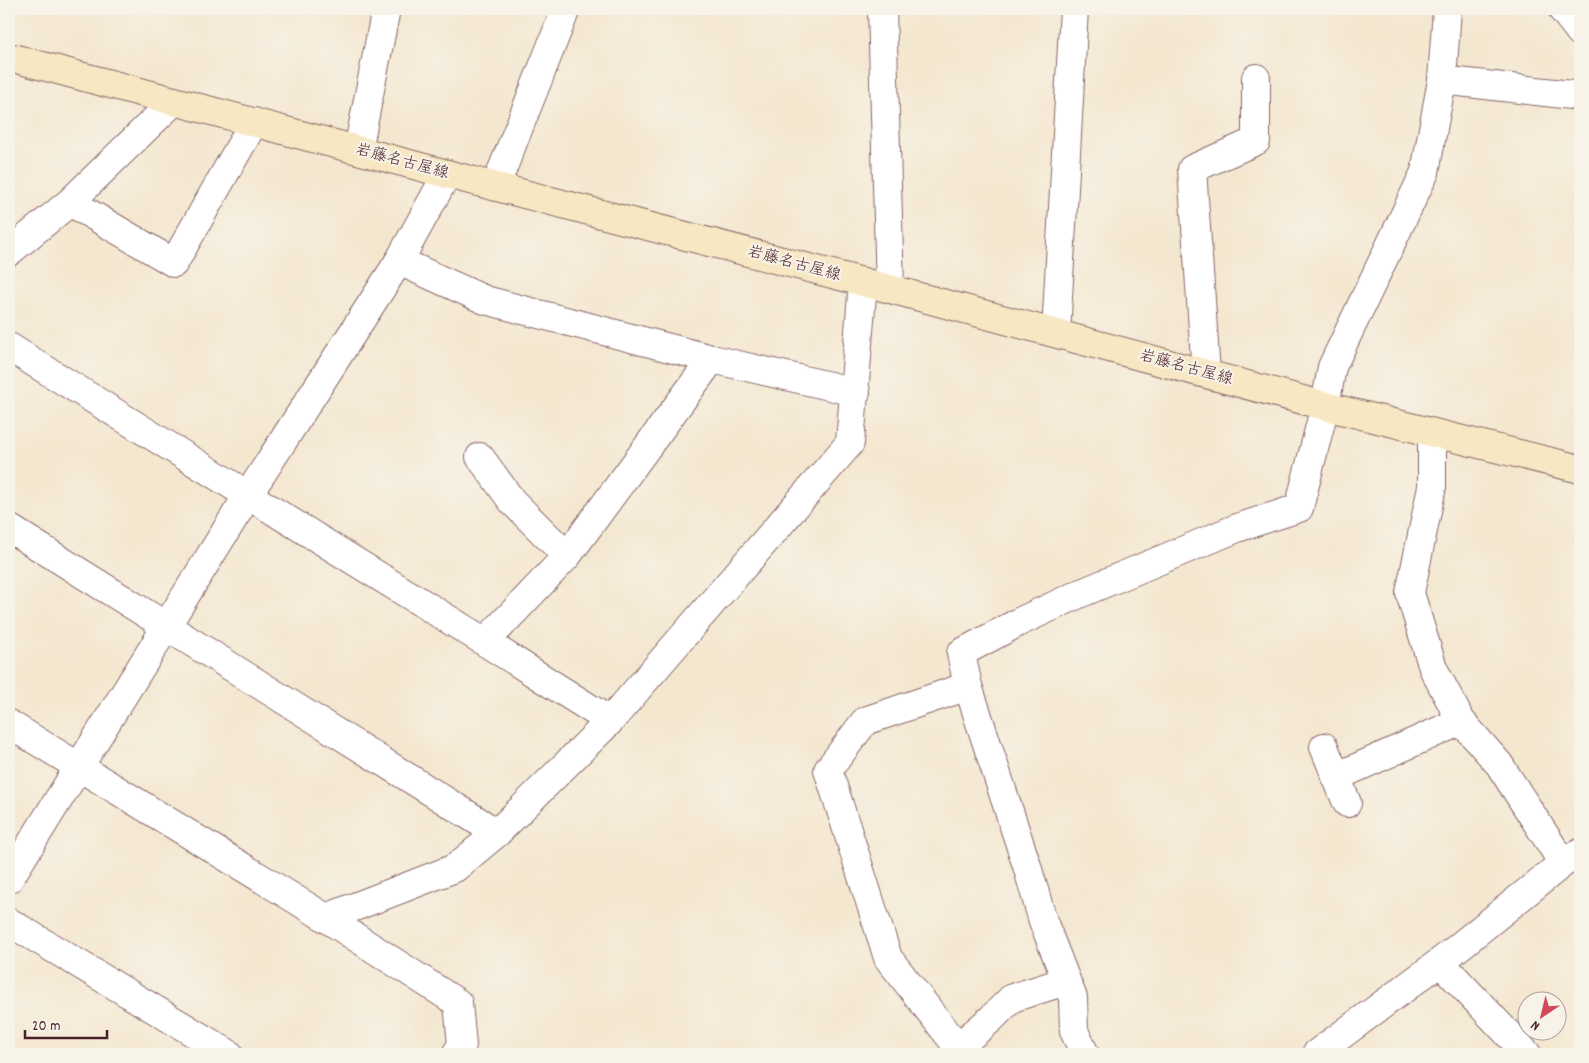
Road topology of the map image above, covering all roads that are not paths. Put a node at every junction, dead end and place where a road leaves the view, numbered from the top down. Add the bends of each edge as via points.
1 (386, 9) edge
2 (566, 9) edge
3 (882, 9) edge
4 (1074, 9) edge
5 (1447, 9) edge
6 (1562, 9) edge
7 (1580, 32) edge
8 (9, 57) edge
9 (1256, 78) dead end
10 (1442, 80) junction
11 (1580, 96) edge
12 (174, 101) junction
13 (254, 122) junction
14 (358, 150) junction
15 (447, 174) junction
16 (496, 185) junction
17 (70, 202) junction
18 (9, 252) edge
19 (399, 261) junction
20 (863, 282) junction
21 (890, 289) junction
22 (1056, 333) junction
23 (9, 347) edge
24 (712, 359) junction
25 (1206, 373) junction
26 (856, 392) junction
27 (1325, 406) junction
28 (1432, 433) junction
29 (480, 457) dead end
30 (1580, 469) edge
31 (248, 495) junction
32 (9, 528) edge
33 (567, 556) junction
34 (166, 625) junction
35 (485, 642) junction
36 (968, 686) junction
37 (610, 721) junction
38 (1461, 722) junction
39 (9, 724) edge
40 (1324, 747) dead end
41 (80, 767) junction
42 (1336, 777) junction
43 (1347, 803) dead end
44 (497, 833) junction
45 (1572, 858) edge
46 (9, 880) edge
47 (326, 918) junction
48 (9, 922) edge
49 (1440, 962) junction
50 (1066, 981) junction
51 (229, 1054) edge
52 (456, 1054) edge
53 (1085, 1054) edge
54 (1316, 1054) edge
55 (1528, 1054) edge

1 - 14 street
2 - 16 street
3 - 21 street
4 - 22 street
5 - 10 street
6 - 7 street
8 - 12 main road, 岩藤名古屋線
9 - 25 street via 1256,141 1192,169
10 - 11 street
10 - 27 street via 1425,172 1332,367
12 - 13 main road, 岩藤名古屋線
12 - 17 street
13 - 14 main road, 岩藤名古屋線
13 - 17 street via 174,263
14 - 15 main road, 岩藤名古屋線
15 - 16 main road, 岩藤名古屋線
15 - 19 street
16 - 20 main road, 岩藤名古屋線
17 - 18 street
19 - 24 street via 485,300
19 - 31 street
20 - 21 main road, 岩藤名古屋線
20 - 26 street
21 - 22 main road, 岩藤名古屋線
22 - 25 main road, 岩藤名古屋線
23 - 31 street
24 - 26 street
24 - 33 street
25 - 27 main road, 岩藤名古屋線
26 - 37 street via 850,443
27 - 28 main road, 岩藤名古屋線
27 - 36 street via 1300,508 1236,528 1078,594 961,653
28 - 30 main road, 岩藤名古屋線
28 - 38 street via 1432,488 1410,593 1433,668
29 - 33 street via 512,502
31 - 34 street
31 - 35 street
32 - 34 street
33 - 35 street
34 - 41 street
34 - 44 street
35 - 37 street
36 - 50 street via 1043,921
36 - 50 street via 866,721 828,770 888,958 958,1047 1012,998
37 - 44 street
38 - 42 street
38 - 45 street via 1499,764
39 - 41 street
40 - 42 street
41 - 46 street
41 - 47 street
42 - 43 street
44 - 47 street via 455,868
45 - 49 street
47 - 52 street via 458,1003 462,1045
48 - 51 street
49 - 54 street
49 - 55 street
50 - 53 street via 1073,998 1074,1031

